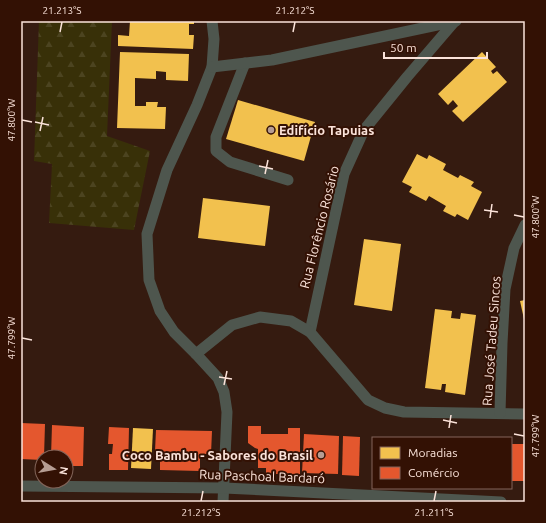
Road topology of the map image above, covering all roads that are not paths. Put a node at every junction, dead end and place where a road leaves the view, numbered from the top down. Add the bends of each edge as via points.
1 (212, 21) edge
2 (455, 21) edge
3 (245, 63) junction
4 (212, 67) junction
5 (288, 180) dead end
6 (525, 225) edge
7 (310, 332) junction
8 (196, 354) junction
9 (500, 413) junction
10 (525, 414) edge
11 (21, 486) edge
12 (224, 488) junction
13 (223, 502) edge
14 (501, 502) edge

1 - 4 street
2 - 3 street via 272,60
2 - 7 street, Rua Florêncio Rosário via 364,130 344,174
3 - 4 street
3 - 5 street via 216,137 216,151 230,162
4 - 8 street via 166,170 147,234 149,280 160,311 174,332
6 - 9 street, Rua José Tadeu Sincos via 514,248 505,289
7 - 8 street via 291,321 260,317 232,325
7 - 9 street via 368,400 385,408 404,412
8 - 12 street via 218,378 224,392 227,412
9 - 10 street
11 - 12 street, Rua Paschoal Bardaró
12 - 13 street
12 - 14 street, Rua Paschoal Bardaró

